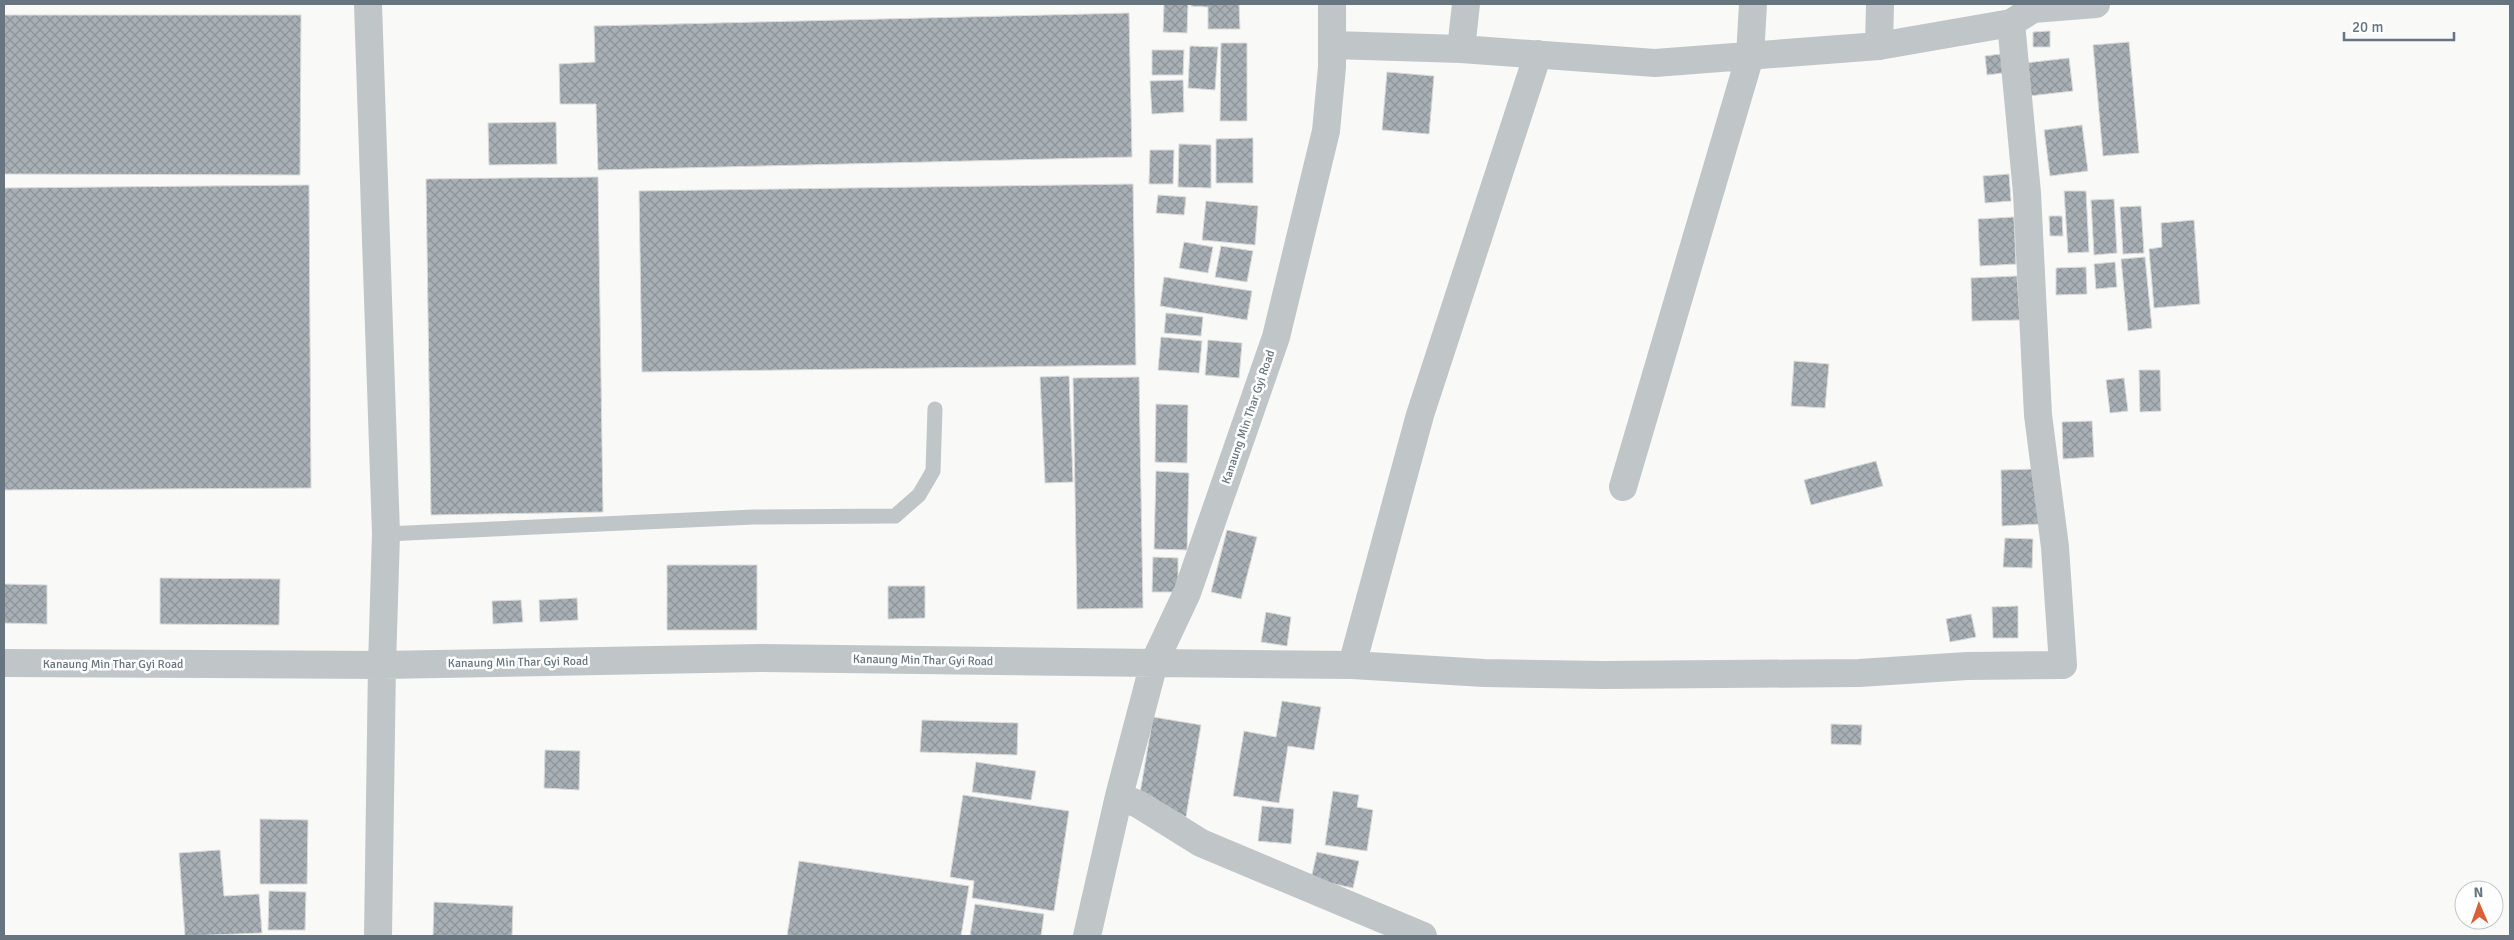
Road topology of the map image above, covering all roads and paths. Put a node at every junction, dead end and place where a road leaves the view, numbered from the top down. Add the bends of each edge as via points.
1 (368, 4) edge
2 (1332, 4) edge
3 (1466, 4) edge
4 (1753, 4) edge
5 (1880, 4) edge
6 (2096, 4) edge
7 (2026, 12) edge
8 (1332, 45) junction
9 (1879, 46) junction
10 (1461, 49) junction
11 (1538, 54) junction
12 (1750, 56) junction
13 (935, 409) dead end
14 (1623, 487) dead end
15 (386, 534) junction
16 (4, 663) edge
17 (1154, 663) junction
18 (382, 665) junction
19 (1352, 665) junction
20 (1118, 796) junction
21 (378, 936) edge
22 (1087, 936) edge
23 (1423, 936) edge

1 - 15 street
2 - 8 street, Kanaung Min Thar Gyi Road
3 - 10 street
4 - 12 street
5 - 9 street
6 - 7 street
7 - 9 street
7 - 19 street via 2027,193 2038,415 2055,547 2063,665 1966,666 1859,673 1604,675 1484,673
8 - 10 street
8 - 17 street, Kanaung Min Thar Gyi Road via 1326,131 1276,337 1187,593
9 - 12 street
10 - 11 street
11 - 12 street via 1655,62
11 - 19 street via 1420,415
12 - 14 street
13 - 15 lane via 933,471 920,495 895,516 754,517
15 - 18 street
16 - 18 street, Kanaung Min Thar Gyi Road
17 - 18 street, Kanaung Min Thar Gyi Road via 760,658
17 - 19 street
17 - 20 street
18 - 21 street
20 - 22 street
20 - 23 street via 1140,804 1201,843

